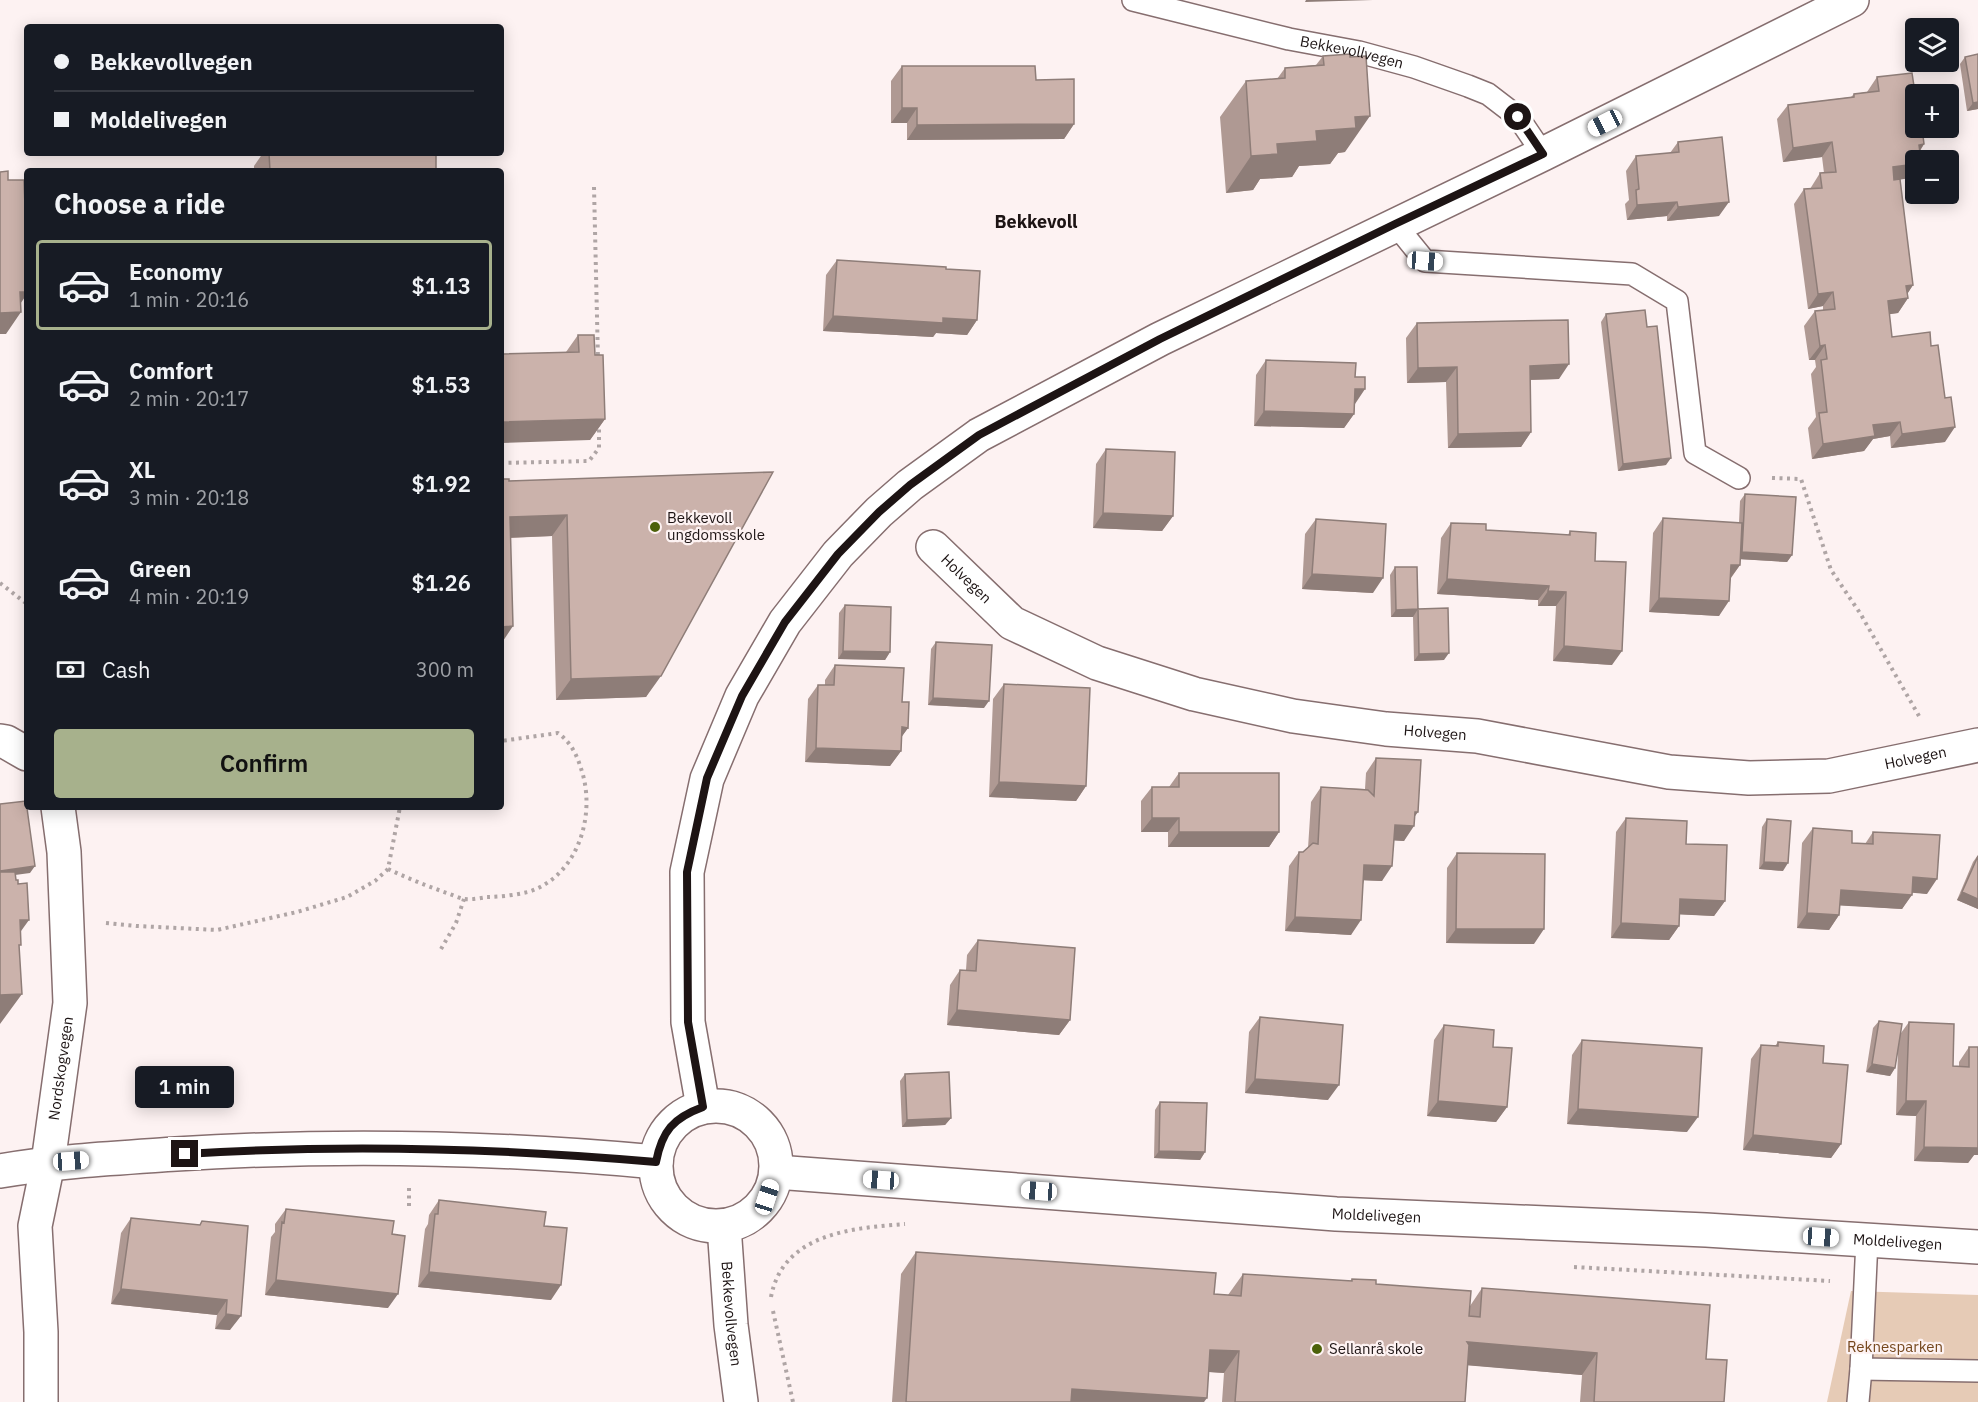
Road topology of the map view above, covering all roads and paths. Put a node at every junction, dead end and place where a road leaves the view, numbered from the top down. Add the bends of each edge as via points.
1 (1133, 0) edge
2 (1852, 0) edge
3 (1543, 154) junction
4 (594, 188) dead end
5 (1395, 224) junction
6 (598, 364) edge
7 (599, 412) edge
8 (504, 463) edge
9 (1739, 478) joint
10 (933, 547) dead end
11 (0, 583) edge
12 (24, 602) edge
13 (0, 741) edge
14 (504, 741) edge
15 (1978, 745) edge
16 (24, 752) edge
17 (1940, 753) junction
18 (58, 810) edge
19 (399, 810) edge
20 (388, 869) junction
21 (464, 899) junction
22 (67, 920) junction
23 (441, 949) dead end
24 (703, 1107) junction
25 (656, 1162) junction
26 (48, 1163) junction
27 (0, 1171) edge
28 (776, 1172) junction
29 (724, 1226) junction
30 (1867, 1240) junction
31 (1978, 1247) edge
32 (771, 1295) dead end
33 (1861, 1369) junction
34 (1978, 1371) edge
35 (41, 1402) edge
36 (741, 1402) edge
37 (793, 1402) edge
38 (1858, 1402) edge

1 - 3 lane, Bekkevollvegen via 1289,39 1359,51 1468,86 1488,94 1518,117
2 - 3 street
3 - 5 street
4 - 6 path
5 - 9 lane via 1425,261 1632,274 1677,300 1695,453
5 - 24 street via 1160,339 979,435 910,485 838,554 785,622 742,696 707,778 687,872 688,1022
7 - 8 path via 599,448 589,461
9 - 17 path via 1801,478 1831,570
10 - 17 street, Holvegen via 1012,623 1097,663 1194,694 1293,717 1478,736 1669,772 1749,778 1829,776
11 - 12 path
13 - 16 street
14 - 21 path via 558,734 565,739 579,761 586,785 585,824 572,858 547,883 529,892
15 - 17 street, Holvegen
18 - 22 street, Nordskogvegen
19 - 20 path
20 - 21 path
20 - 22 path via 346,897 218,930
21 - 23 path
22 - 26 street, Nordskogvegen via 70,1003
24 - 25 street via 670,1126
24 - 28 street via 725,1107 747,1114 764,1130 774,1149
25 - 26 street via 556,1153 348,1147 254,1149
25 - 29 street via 660,1189 675,1210 698,1223
26 - 27 street
26 - 35 street, Nordskogvegen via 35,1226
28 - 29 street via 767,1197 749,1217
28 - 30 street, Moldelivegen via 1336,1214
29 - 36 street, Bekkevollvegen
30 - 31 street, Moldelivegen
30 - 33 lane
32 - 37 path
33 - 34 lane
33 - 38 lane

